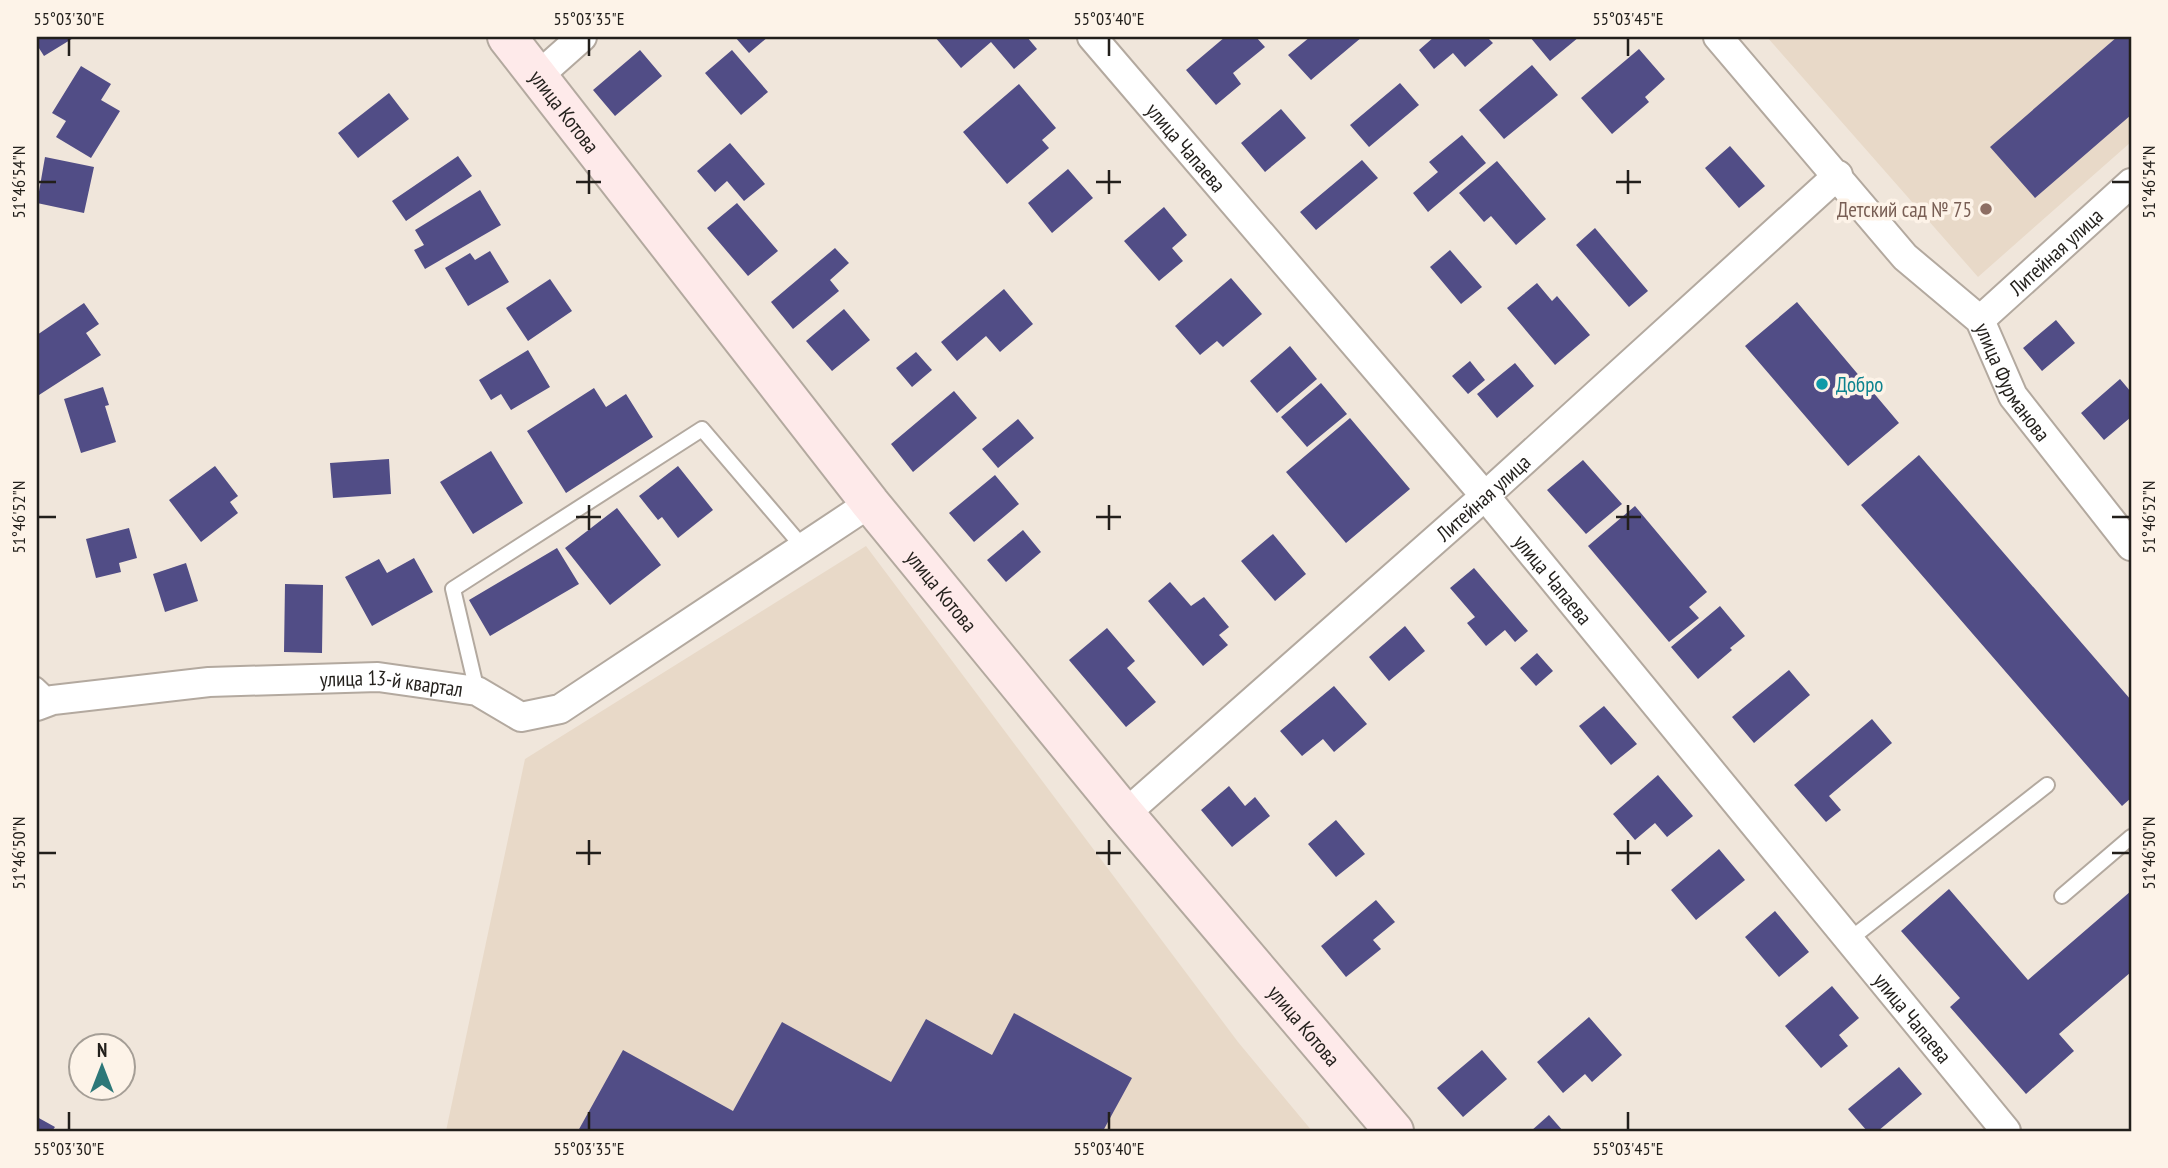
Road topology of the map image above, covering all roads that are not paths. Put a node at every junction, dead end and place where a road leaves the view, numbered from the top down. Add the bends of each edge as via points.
1 (507, 37) edge
2 (582, 37) edge
3 (1092, 37) edge
4 (1718, 37) edge
5 (537, 77) junction
6 (1838, 175) junction
7 (2131, 183) edge
8 (1980, 320) junction
9 (1485, 496) junction
10 (870, 503) junction
11 (2131, 546) edge
12 (802, 547) junction
13 (477, 691) junction
14 (42, 697) edge
15 (2047, 785) dead end
16 (1125, 814) junction
17 (2131, 837) edge
18 (2062, 896) dead end
19 (1849, 940) junction
20 (1394, 1131) edge
21 (2006, 1131) edge

1 - 5 street, улица Котова
2 - 5 street
3 - 9 street, улица Чапаева
4 - 6 street, улица Фурманова
5 - 10 street, улица Котова
6 - 8 street, улица Фурманова via 1905,257
6 - 9 street, Литейная улица
7 - 8 street, Литейная улица
8 - 11 street, улица Фурманова via 2013,396
9 - 16 street, Литейная улица
9 - 19 street, улица Чапаева
10 - 12 street, улица 13-й квартал
10 - 16 street, улица Котова
12 - 13 street, улица 13-й квартал via 560,709 521,717
12 - 13 lane via 702,429 453,589
13 - 14 street, улица 13-й квартал via 377,677 209,682
15 - 19 lane
16 - 20 street, улица Котова
17 - 18 lane
19 - 21 street, улица Чапаева

